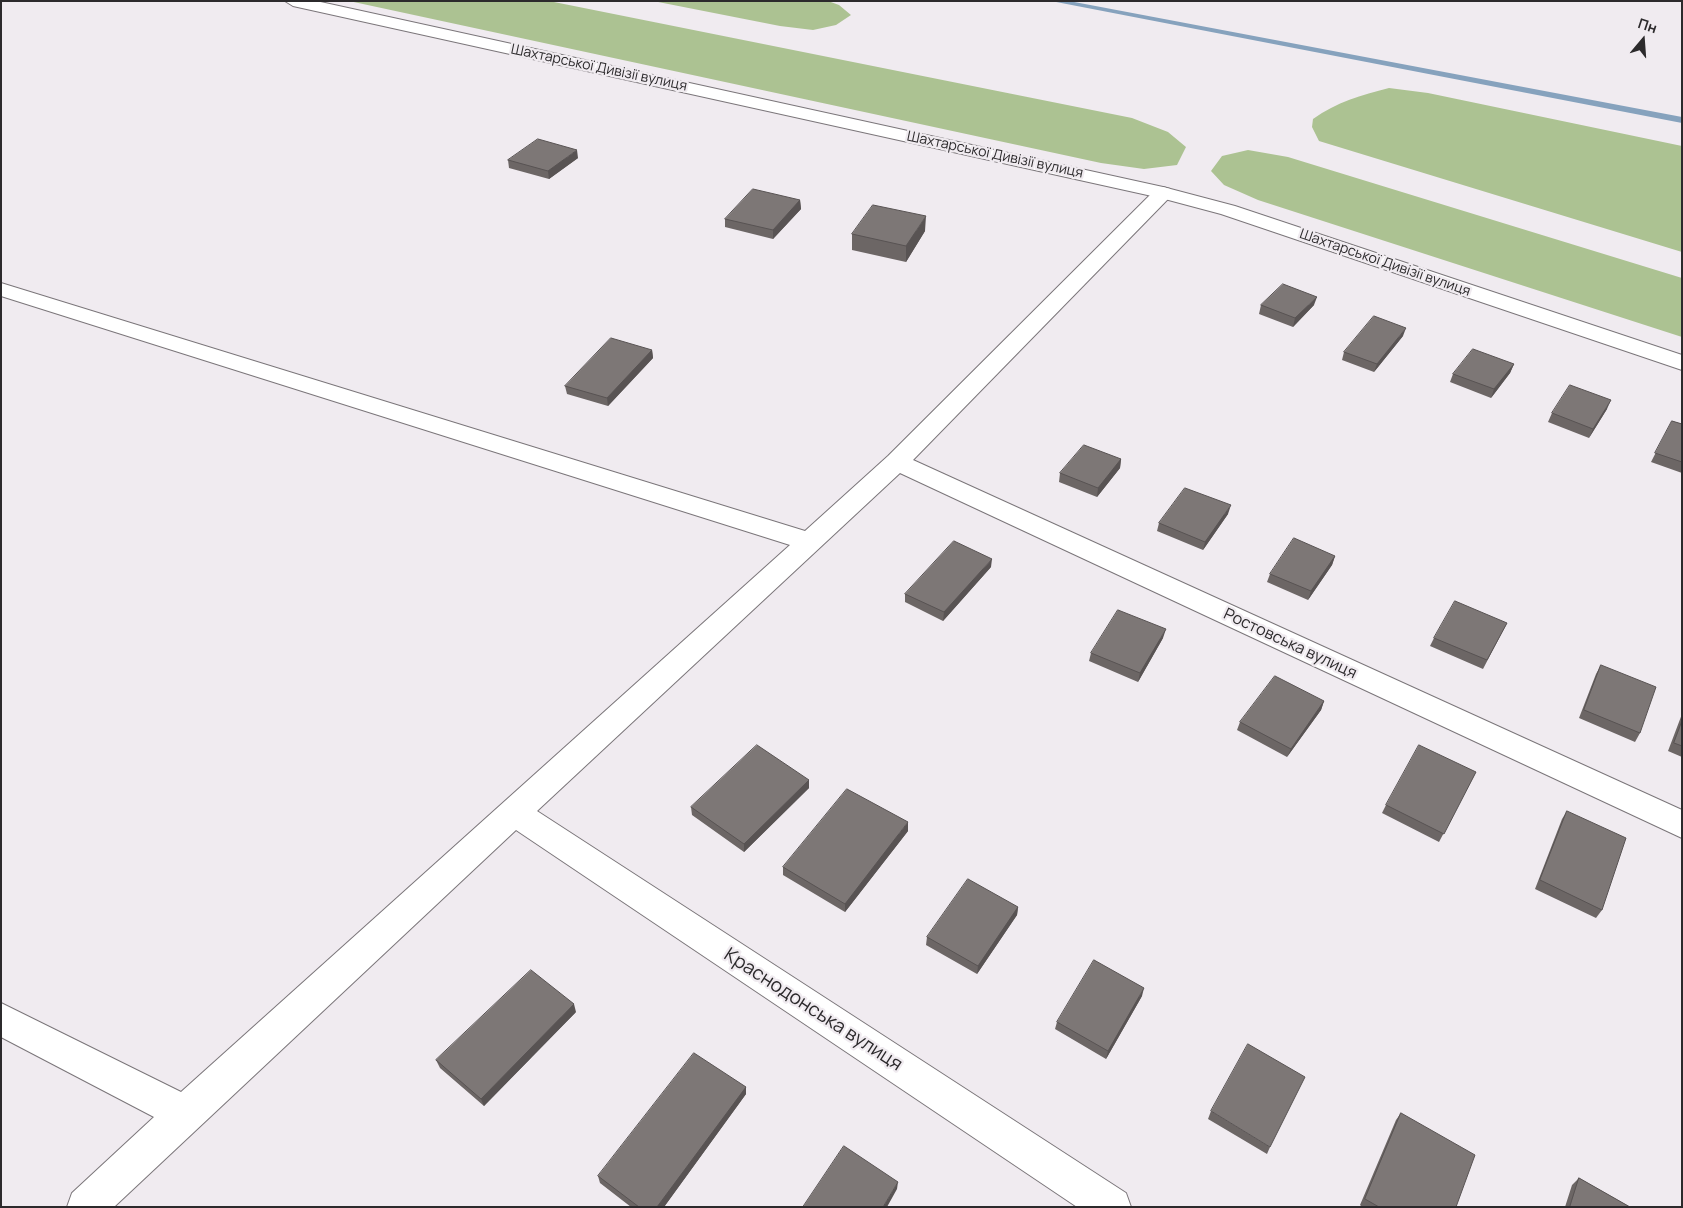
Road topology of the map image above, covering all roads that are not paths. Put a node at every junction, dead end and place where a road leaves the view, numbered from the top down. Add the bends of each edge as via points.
1 (293, 1) edge
2 (1163, 193) junction
3 (1, 289) edge
4 (1682, 362) edge
5 (897, 462) junction
6 (808, 541) junction
7 (515, 813) junction
8 (1682, 825) edge
9 (1, 1019) edge
10 (185, 1113) junction
11 (86, 1207) edge
12 (1112, 1207) edge

1 - 2 street, Шахтарської Дивізії вулиця
2 - 4 street, Шахтарської Дивізії вулиця via 1228,210
2 - 5 street
3 - 6 street
5 - 6 street
5 - 8 street, Ростовська вулиця
6 - 7 street
7 - 10 street
7 - 12 street, Краснодонська вулиця
9 - 10 street
10 - 11 street

